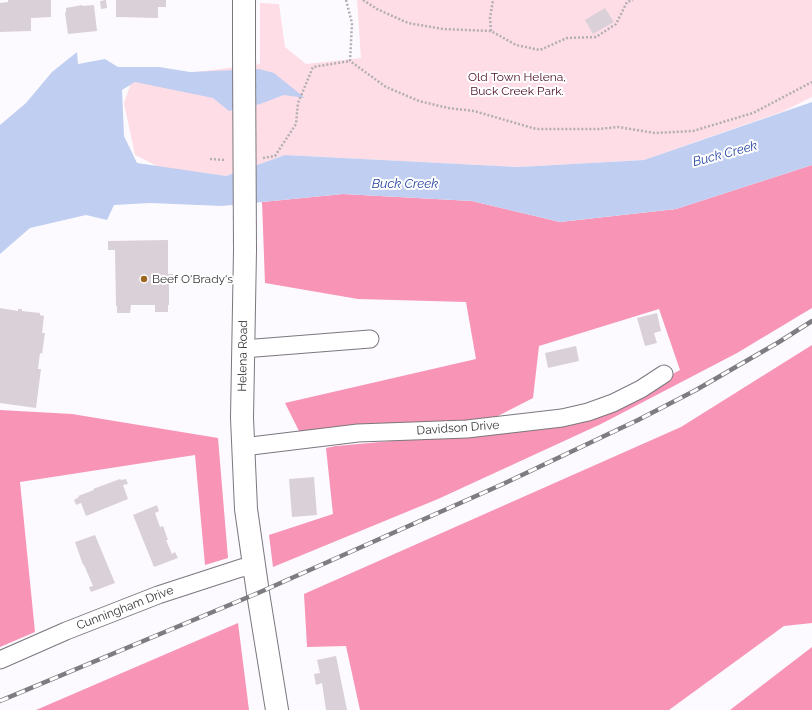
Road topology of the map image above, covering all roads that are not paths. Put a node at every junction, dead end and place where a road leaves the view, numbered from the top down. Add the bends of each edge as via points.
1 (244, 0) edge
2 (370, 339) dead end
3 (243, 349) junction
4 (664, 374) dead end
5 (243, 447) junction
6 (254, 566) junction
7 (0, 660) edge
8 (277, 710) edge

1 - 3 main road, Helena Road, bridge
2 - 3 street
3 - 5 main road, Helena Road
4 - 5 street, Davidson Drive via 613,403 562,418 467,429 358,433
5 - 6 main road, Helena Road via 246,509
6 - 7 street, Cunningham Drive via 158,595
6 - 8 main road, Helena Road

